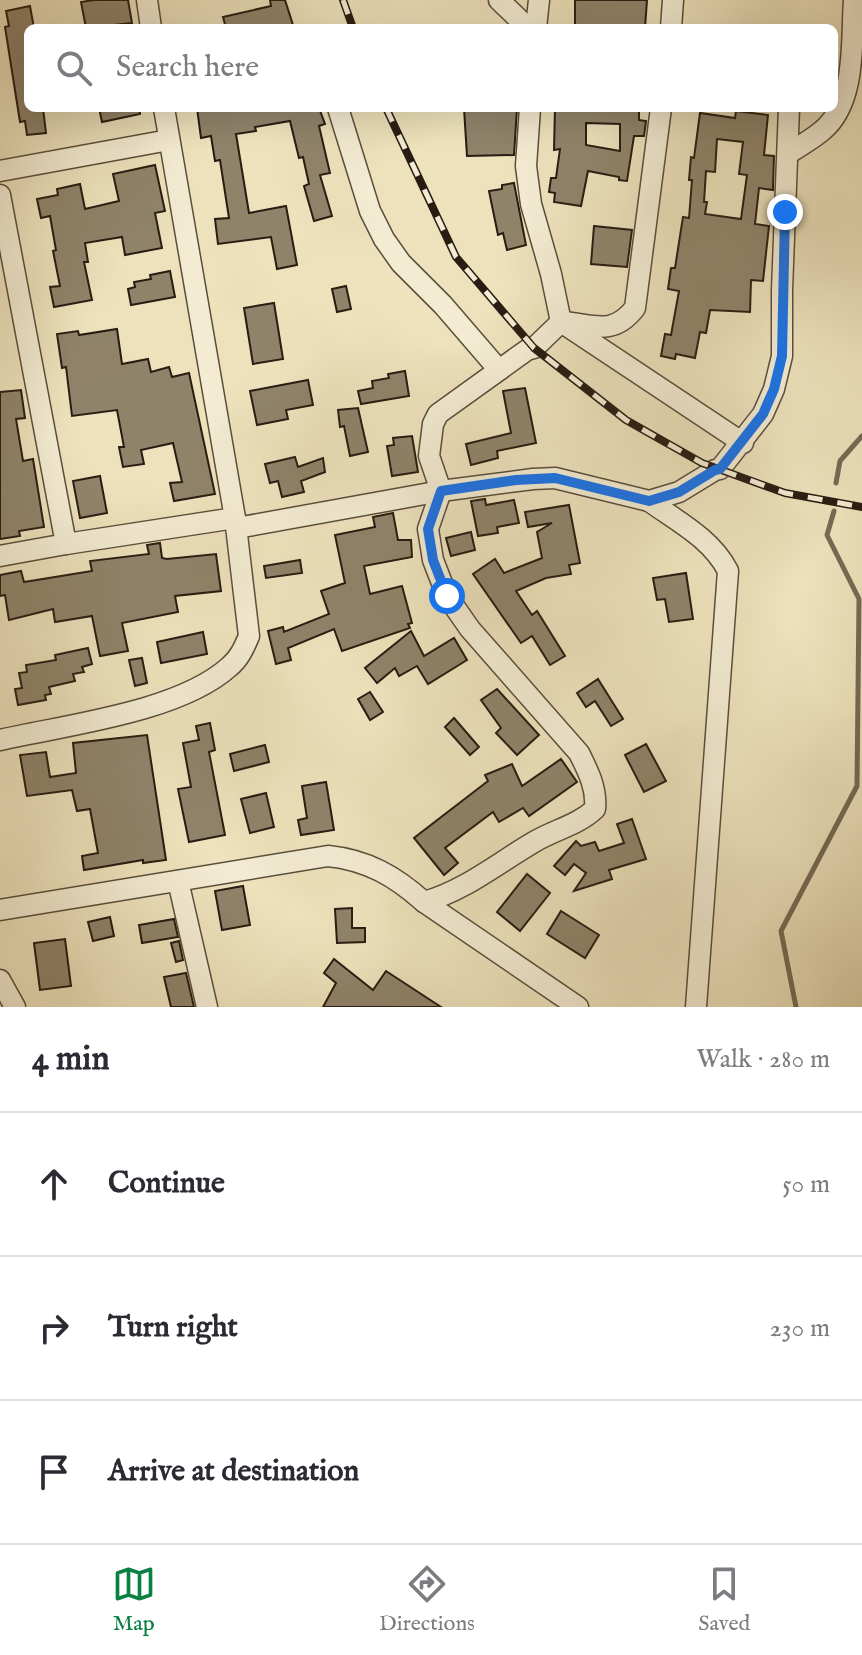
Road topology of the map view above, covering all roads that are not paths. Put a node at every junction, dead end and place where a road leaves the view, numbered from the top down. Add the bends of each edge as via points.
1 (147, 0) edge
2 (499, 0) edge
3 (539, 0) edge
4 (673, 0) edge
5 (854, 0) edge
6 (150, 24) edge
7 (524, 24) edge
8 (536, 24) edge
9 (671, 24) edge
10 (838, 109) edge
11 (165, 112) edge
12 (339, 112) edge
13 (530, 112) edge
14 (660, 112) edge
15 (789, 112) edge
16 (836, 112) edge
17 (169, 140) junction
18 (788, 154) junction
19 (0, 171) edge
20 (0, 195) edge
21 (561, 322) junction
22 (499, 370) junction
23 (743, 443) junction
24 (441, 491) junction
25 (649, 501) junction
26 (236, 523) junction
27 (66, 544) junction
28 (0, 556) edge
29 (0, 740) edge
30 (178, 881) junction
31 (424, 902) junction
32 (0, 910) edge
33 (0, 980) edge
34 (15, 1007) edge
35 (207, 1007) edge
36 (578, 1007) edge
37 (696, 1007) edge

1 - 6 street
2 - 7 street
3 - 8 street
4 - 9 street
5 - 10 street via 850,64
11 - 17 street
12 - 22 street via 384,239
13 - 21 street via 526,166 531,204
14 - 21 street via 635,308 613,328
15 - 18 street
16 - 18 street via 826,128
17 - 19 street
17 - 26 street
18 - 23 street via 782,356 769,402
20 - 27 street
21 - 22 street via 534,348
21 - 23 street
22 - 24 street via 447,406 433,424 429,456
23 - 25 street via 720,469 679,492
24 - 25 street via 555,478
24 - 26 street
24 - 31 street via 428,529 447,596 579,753 596,797 595,809 587,817 537,840 445,896
25 - 37 street via 707,542 728,571
26 - 27 street
26 - 29 street via 249,636 229,668 154,706
27 - 28 street
30 - 31 street via 328,856 380,869
30 - 32 street
30 - 35 street
31 - 36 street
33 - 34 street

